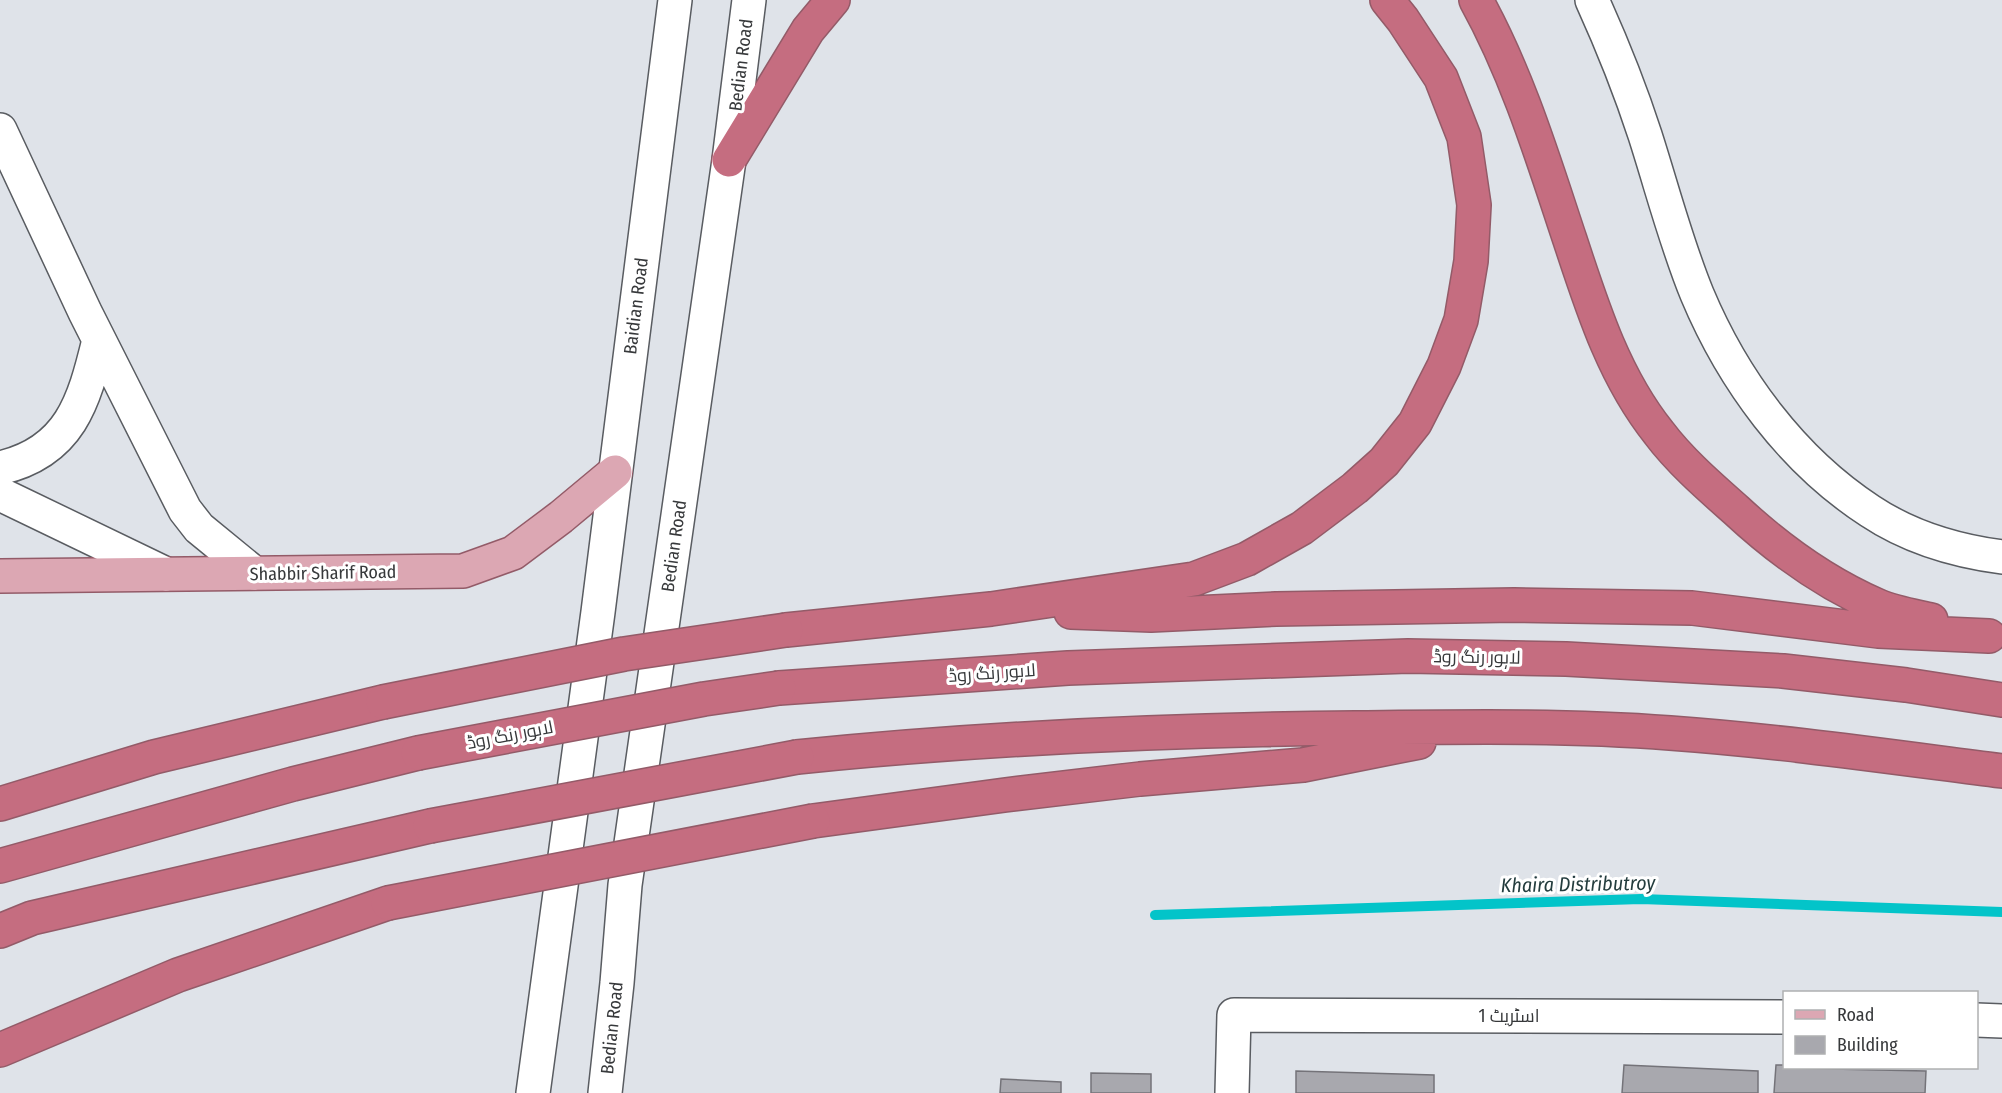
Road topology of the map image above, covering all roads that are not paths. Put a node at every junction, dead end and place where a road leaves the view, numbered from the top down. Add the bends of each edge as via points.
1 (675, 0) edge
2 (749, 0) edge
3 (832, 0) edge
4 (1387, 0) edge
5 (1476, 0) edge
6 (1592, 0) edge
7 (0, 130) edge
8 (729, 160) junction
9 (99, 340) junction
10 (0, 468) edge
11 (615, 472) junction
12 (0, 494) edge
13 (2002, 557) edge
14 (254, 573) junction
15 (166, 574) junction
16 (0, 576) edge
17 (991, 609) junction
18 (1995, 637) edge
19 (2002, 700) edge
20 (1497, 726) junction
21 (2002, 771) edge
22 (0, 804) edge
23 (0, 866) edge
24 (0, 931) edge
25 (1783, 1017) edge
26 (1978, 1020) edge
27 (2002, 1021) edge
28 (0, 1050) edge
29 (535, 1083) edge
30 (604, 1093) edge
31 (1232, 1093) edge

1 - 11 street, Baidian Road
2 - 8 street, Bedian Road
3 - 8 highway via 808,30
4 - 17 highway via 1441,78 1464,138 1474,205 1471,261 1461,320 1444,366 1415,423 1384,462 1354,488 1302,528 1247,559 1194,579
5 - 18 highway via 1528,116 1596,318 1624,379 1659,434 1766,538 1823,578 1880,607
6 - 13 street via 1638,114 1698,295 1722,346 1759,405 1812,466 1871,512 1917,535 1969,552
7 - 9 street
8 - 30 street, Bedian Road via 625,885
9 - 10 street via 82,401 71,420 35,457
9 - 14 street via 185,510 199,528
11 - 14 main road, Shabbir Sharif Road via 513,553 463,571
11 - 29 street, Baidian Road
12 - 15 street
14 - 15 main road, Shabbir Sharif Road
15 - 16 main road, Shabbir Sharif Road
17 - 18 highway via 1151,615 1408,606 1692,608 1878,631
17 - 22 highway, bridge via 786,630 624,654 383,702 154,757
19 - 23 highway, لاہور رنگ روڈ, bridge via 1783,671 1566,659 1408,656 1068,668 779,688 418,753 293,783
20 - 21 highway via 1576,727 1785,743
20 - 24 highway, bridge via 1090,735 797,757 430,826 32,918
20 - 28 highway, bridge via 1303,765 1039,791 813,821 388,903 178,975
25 - 31 street, اسٹریٹ 1 via 1234,1015
26 - 27 street

